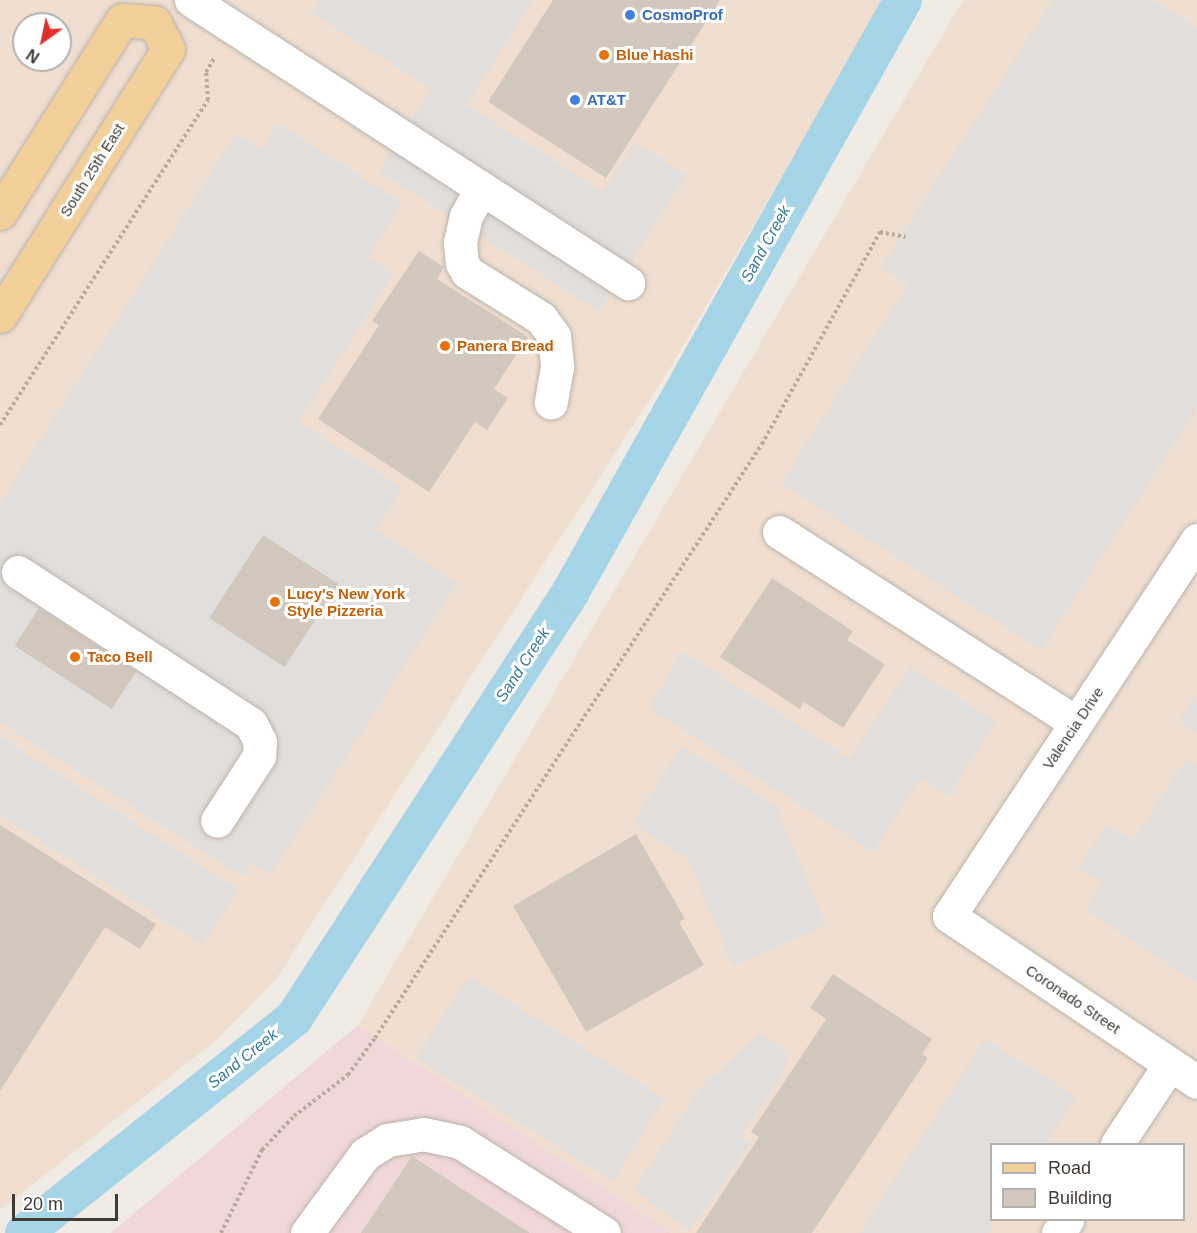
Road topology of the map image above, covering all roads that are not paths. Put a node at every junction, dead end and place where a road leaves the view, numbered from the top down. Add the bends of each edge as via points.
1 (191, 0) edge
2 (161, 11) edge
3 (482, 188) junction
4 (0, 213) edge
5 (628, 283) dead end
6 (0, 315) edge
7 (551, 402) dead end
8 (779, 532) dead end
9 (1197, 540) edge
10 (18, 572) dead end
11 (1076, 723) junction
12 (217, 820) dead end
13 (949, 916) joint
14 (1170, 1064) junction
15 (1197, 1082) edge
16 (1118, 1143) edge
17 (307, 1233) edge
18 (604, 1233) edge

1 - 3 street
2 - 4 main road, South 25th East via 122,20
2 - 6 main road, South 25th East via 168,49
3 - 5 street
3 - 7 street via 466,216 460,242 462,263 467,272 541,318 554,336 557,367
8 - 11 street
9 - 11 street, Valencia Drive
10 - 12 street via 251,724 260,742 259,756
11 - 13 street, Valencia Drive
13 - 14 street, Coronado Street
14 - 15 street, Coronado Street
14 - 16 street
17 - 18 street via 365,1154 387,1140 423,1134 460,1142

